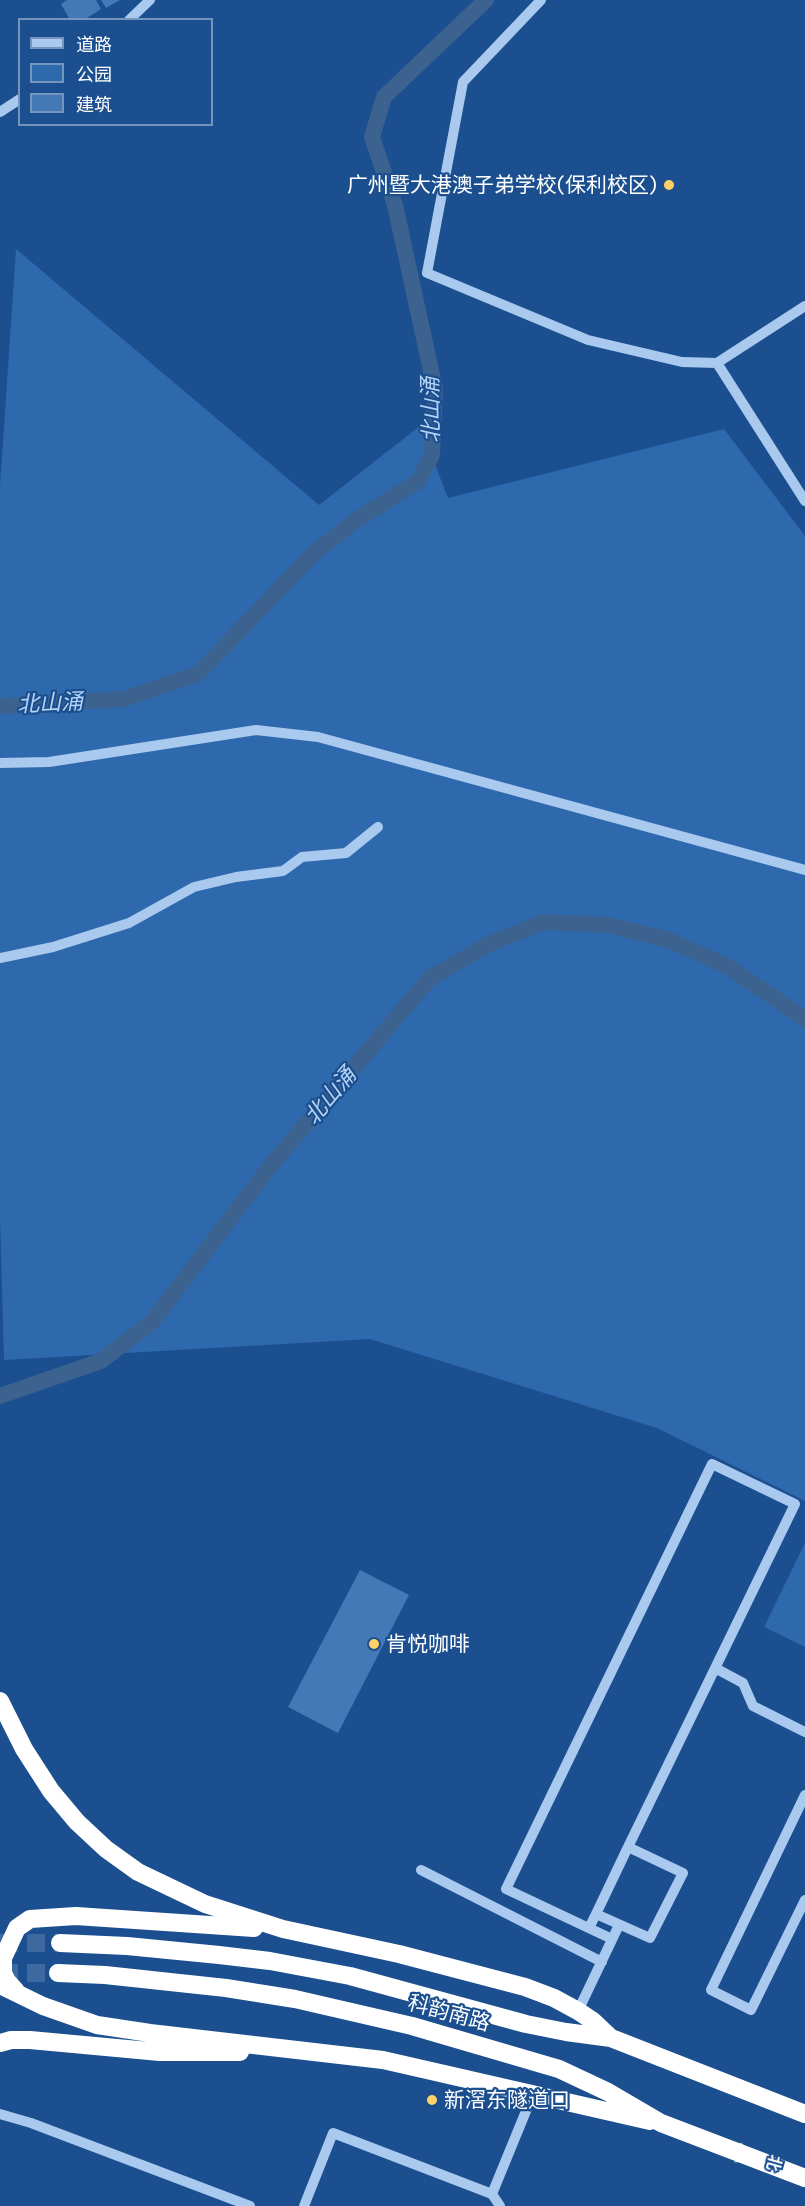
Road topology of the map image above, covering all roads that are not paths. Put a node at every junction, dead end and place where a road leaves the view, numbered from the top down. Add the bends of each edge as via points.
1 (150, 0) edge
2 (541, 0) edge
3 (131, 18) edge
4 (18, 100) edge
5 (0, 112) edge
6 (805, 306) edge
7 (717, 363) junction
8 (805, 501) edge
9 (0, 763) edge
10 (378, 827) dead end
11 (805, 870) edge
12 (0, 958) edge
13 (715, 1668) junction
14 (0, 1701) edge
15 (805, 1732) edge
16 (805, 1795) edge
17 (628, 1847) junction
18 (421, 1870) dead end
19 (805, 1900) edge
20 (596, 1914) junction
21 (619, 1925) junction
22 (589, 1928) junction
23 (283, 1929) junction
24 (60, 1943) tunnel mouth
25 (610, 1943) junction
26 (602, 1962) junction
27 (58, 1973) tunnel mouth
28 (0, 1985) edge
29 (20, 1996) junction
30 (578, 2011) junction
31 (611, 2038) junction
32 (0, 2043) edge
33 (297, 2050) junction
34 (533, 2094) junction
35 (0, 2114) edge
36 (805, 2114) edge
37 (661, 2123) junction
38 (802, 2180) edge
39 (492, 2194) junction
40 (250, 2206) edge
41 (304, 2206) edge
42 (500, 2206) edge

1 - 3 street
2 - 7 street via 463,82 427,273 588,340 682,362
4 - 5 street
6 - 7 street
7 - 8 street
9 - 11 street via 50,762 256,730 318,737
10 - 12 street via 346,853 302,857 283,870 194,887 129,923 53,947
13 - 15 street via 743,1683 753,1706
13 - 17 street
13 - 22 street via 795,1504 712,1464 506,1889
14 - 23 highway via 51,1791 106,1850 138,1872 205,1904
16 - 19 street via 711,1990 752,2010
17 - 20 street
17 - 21 street via 683,1873 650,1938
18 - 26 street
20 - 21 street
20 - 22 street
21 - 25 street
22 - 25 street
23 - 29 highway via 76,1916 30,1919 17,1928 3,1958 3,1973
23 - 30 highway via 478,1974 554,1998
24 - 31 highway, 科韵南路 via 170,1950 313,1968 526,2024
25 - 26 street
26 - 30 street
27 - 37 highway, 科韵南路 via 226,1988 295,1999 412,2026 559,2069
28 - 29 highway
29 - 33 highway via 97,2025
30 - 31 highway
31 - 36 highway, 科韵南路
32 - 33 highway via 30,2040 210,2054
33 - 34 highway via 382,2060
34 - 37 highway
34 - 39 street
35 - 40 street
37 - 38 highway, 科韵南路
39 - 41 street via 333,2133
39 - 42 street

